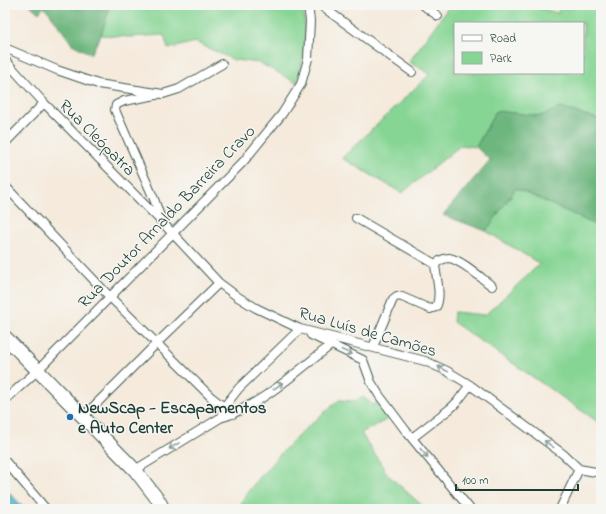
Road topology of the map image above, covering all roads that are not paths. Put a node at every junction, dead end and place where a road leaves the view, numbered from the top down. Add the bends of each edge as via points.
1 (308, 5) edge
2 (320, 5) edge
3 (422, 5) edge
4 (438, 16) dead end
5 (5, 48) edge
6 (5, 60) edge
7 (222, 64) dead end
8 (412, 72) dead end
9 (162, 94) junction
10 (44, 103) junction
11 (5, 143) edge
12 (148, 185) junction
13 (5, 186) edge
14 (143, 204) junction
15 (356, 218) dead end
16 (161, 220) junction
17 (172, 234) junction
18 (435, 264) junction
19 (219, 283) junction
20 (492, 286) dead end
21 (110, 297) junction
22 (300, 328) junction
23 (5, 337) edge
24 (157, 343) junction
25 (331, 345) junction
26 (373, 347) junction
27 (38, 370) junction
28 (470, 386) junction
29 (5, 400) edge
30 (224, 407) junction
31 (233, 414) junction
32 (83, 417) junction
33 (220, 418) junction
34 (412, 438) junction
35 (5, 461) edge
36 (579, 469) junction
37 (135, 470) junction
38 (601, 473) edge
39 (46, 509) edge
40 (163, 509) edge
41 (470, 509) edge
42 (560, 509) edge

1 - 17 street, Rua Doutor Arnaldo Barreira Cravo via 308,58 300,84 282,114 243,162
2 - 8 street
3 - 4 street
5 - 9 street via 98,84
6 - 10 street, Rua Cleópatra
7 - 9 street via 179,89
9 - 12 street via 124,101 116,105 115,110
10 - 11 street
10 - 14 street, Rua Cleópatra
12 - 14 street
12 - 16 street
13 - 21 street
14 - 16 street, Rua Cleópatra
15 - 18 street
16 - 17 street, Rua Cleópatra
17 - 19 street, Rua Luís de Camões
17 - 21 street, Rua Doutor Arnaldo Barreira Cravo
18 - 20 street via 448,258 456,260
18 - 26 street via 439,297 436,308 430,309 402,296 392,299
19 - 22 street, Rua Luís de Camões via 256,308
19 - 24 street
21 - 24 street
21 - 27 street, Rua Doutor Arnaldo Barreira Cravo
22 - 25 street
22 - 26 street, Rua Luís de Camões
22 - 30 street
23 - 27 highway
24 - 30 street
24 - 32 street
31 -> 25 street via 266,395
25 -> 34 street via 363,360 379,395
28 -> 26 street, Rua Luís de Camões via 425,361
27 - 29 street, Rua Doutor Arnaldo Barreira Cravo
27 - 32 highway
28 - 34 street via 451,408
36 -> 28 street, Rua Luís de Camões via 563,454
30 - 31 street
30 - 33 street
31 - 33 street
32 - 37 highway
33 -> 37 street
34 -> 41 street
35 - 39 street
36 - 38 street
36 - 42 street
37 - 40 highway

